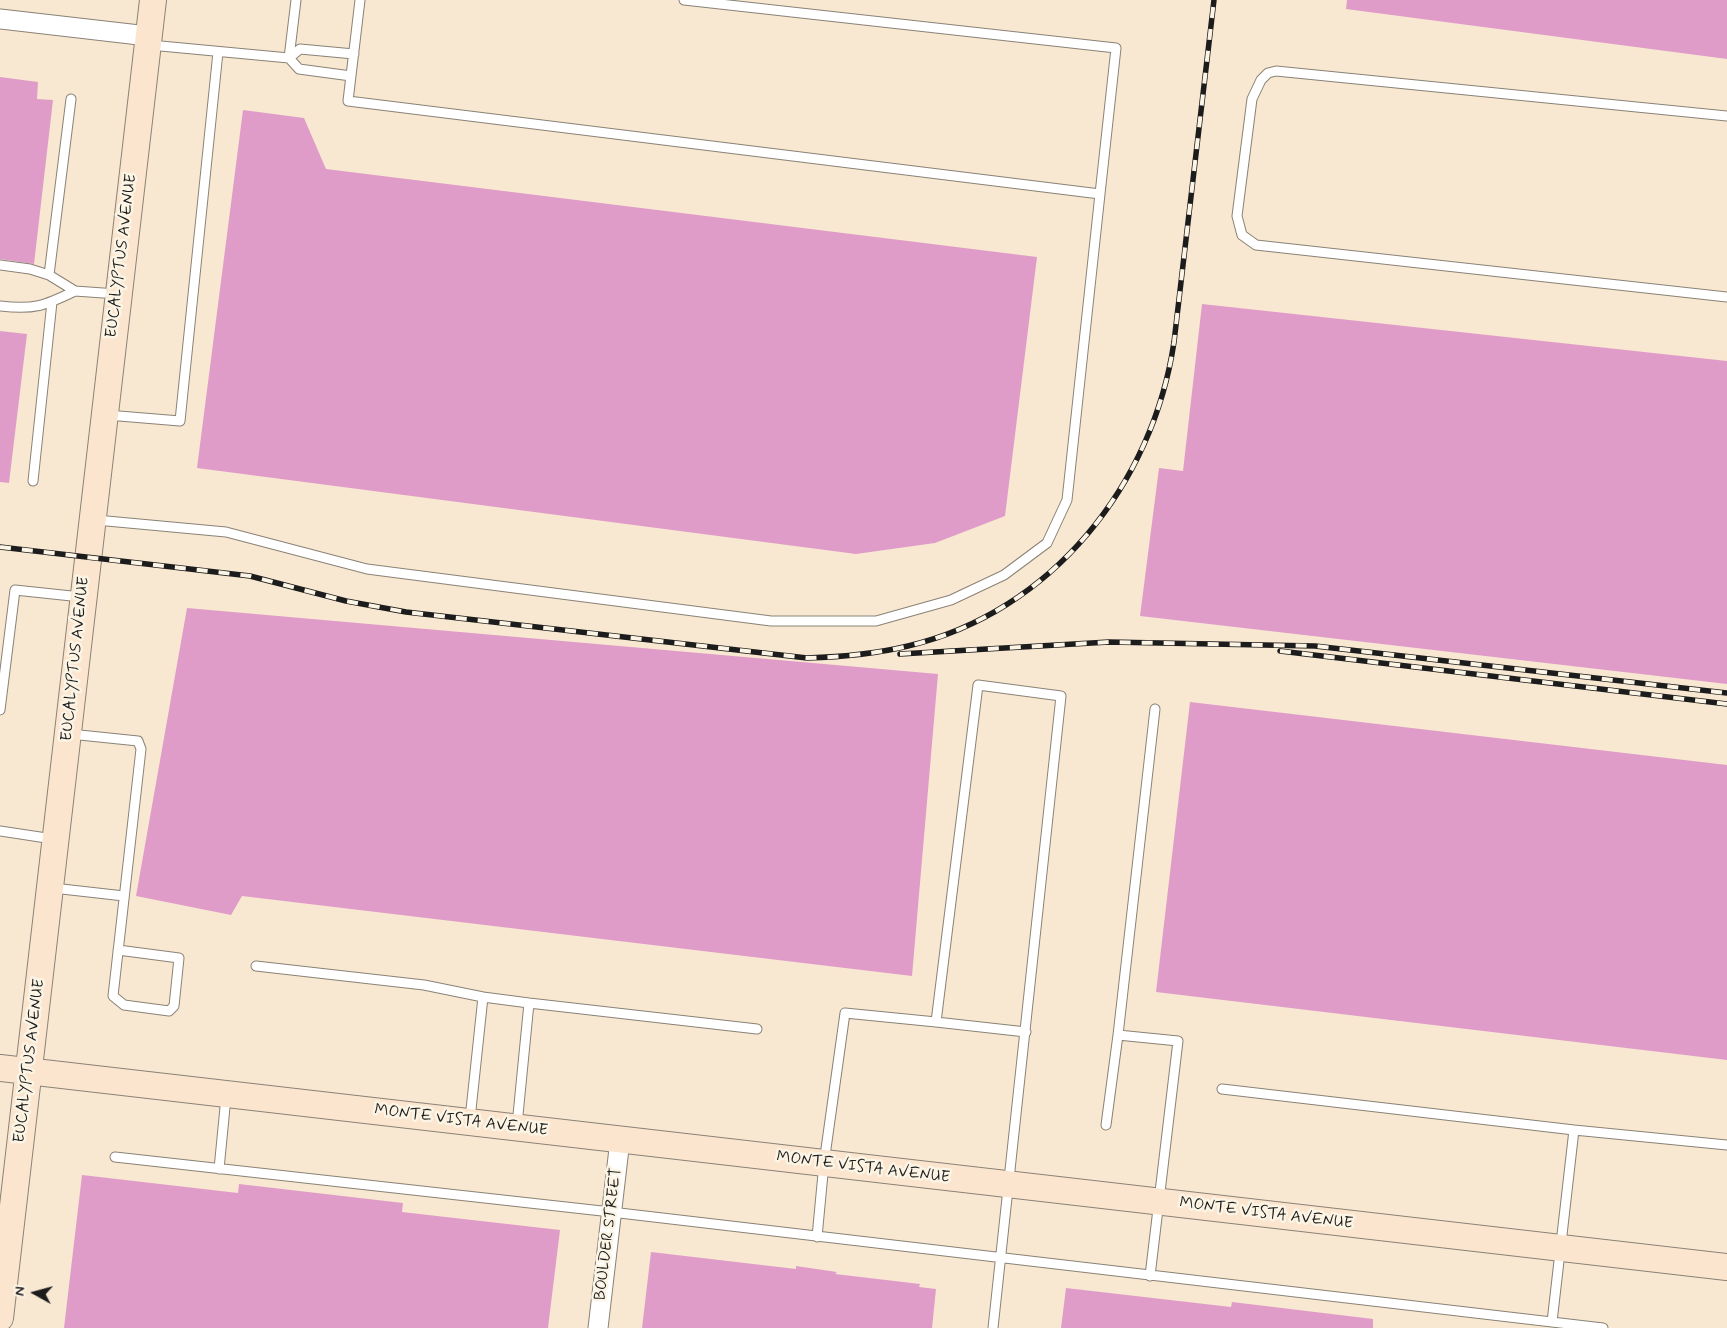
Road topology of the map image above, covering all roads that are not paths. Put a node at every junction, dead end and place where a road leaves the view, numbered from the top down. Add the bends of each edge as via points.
1 (153, 0) edge
2 (296, 0) edge
3 (360, 0) edge
4 (684, 0) edge
5 (0, 19) edge
6 (148, 41) junction
7 (218, 52) junction
8 (354, 54) junction
9 (289, 58) junction
10 (351, 76) junction
11 (71, 99) dead end
12 (1727, 116) edge
13 (1100, 194) junction
14 (0, 265) edge
15 (50, 275) junction
16 (75, 291) junction
17 (118, 294) junction
18 (1727, 297) edge
19 (52, 302) junction
20 (0, 306) edge
21 (104, 414) junction
22 (33, 481) dead end
23 (92, 520) junction
24 (83, 597) junction
25 (1155, 709) dead end
26 (0, 710) edge
27 (68, 733) junction
28 (0, 831) edge
29 (56, 839) junction
30 (50, 888) junction
31 (124, 896) junction
32 (118, 950) junction
33 (256, 966) dead end
34 (483, 997) junction
35 (529, 1003) junction
36 (936, 1022) junction
37 (757, 1029) dead end
38 (1026, 1032) junction
39 (1118, 1035) junction
40 (0, 1068) edge
41 (29, 1071) junction
42 (1222, 1089) dead end
43 (226, 1094) junction
44 (469, 1122) junction
45 (1106, 1125) dead end
46 (516, 1128) junction
47 (1574, 1130) junction
48 (620, 1140) junction
49 (1727, 1145) edge
50 (115, 1157) dead end
51 (824, 1163) junction
52 (219, 1169) junction
53 (1010, 1184) junction
54 (1160, 1202) junction
55 (612, 1212) junction
56 (817, 1237) junction
57 (1561, 1248) junction
58 (1000, 1259) junction
59 (1727, 1266) edge
60 (1150, 1276) junction
61 (0, 1318) edge
62 (1552, 1322) junction
63 (598, 1328) edge
64 (993, 1328) edge
65 (1603, 1328) edge

1 - 6 street, EUCALYPTUS AVENUE
2 - 9 lane
3 - 8 lane
4 - 13 lane via 1116,48
5 - 6 street
6 - 7 lane
6 - 17 street, EUCALYPTUS AVENUE
7 - 9 lane
7 - 21 lane via 180,421
8 - 9 lane via 300,48
8 - 10 lane
9 - 10 lane via 299,68
10 - 13 lane via 348,101
11 - 15 lane
12 - 18 lane via 1276,71 1261,80 1252,99 1237,216 1242,235 1256,245
13 - 23 lane via 1067,500 1047,543 1004,575 951,600 876,621 771,621 367,569 226,532
14 - 15 lane
15 - 16 lane
16 - 17 lane
16 - 19 lane
17 - 21 street, EUCALYPTUS AVENUE
19 - 20 lane via 26,309
19 - 22 lane
21 - 23 street, EUCALYPTUS AVENUE
23 - 24 street, EUCALYPTUS AVENUE
24 - 26 lane via 15,590
24 - 27 street, EUCALYPTUS AVENUE
25 - 39 lane
27 - 29 street, EUCALYPTUS AVENUE
27 - 31 lane via 138,741 141,749
28 - 29 lane
29 - 30 street, EUCALYPTUS AVENUE
30 - 31 lane
30 - 41 street, EUCALYPTUS AVENUE
31 - 32 lane
32 - 32 lane via 113,996 124,1005 169,1011 174,1006 179,958
33 - 34 lane via 424,985
34 - 35 lane
34 - 44 lane
35 - 37 lane
35 - 46 lane
36 - 38 lane
36 - 38 lane via 978,685 1061,696
36 - 51 lane via 845,1013
38 - 53 lane
39 - 45 lane
39 - 54 lane via 1178,1041
40 - 41 street, MONTE VISTA AVENUE
41 - 43 street, MONTE VISTA AVENUE
41 - 61 street, EUCALYPTUS AVENUE
42 - 47 lane
43 - 44 street, MONTE VISTA AVENUE
43 - 52 lane
44 - 46 street, MONTE VISTA AVENUE
46 - 48 street, MONTE VISTA AVENUE
47 - 49 lane
47 - 57 lane
48 - 51 street, MONTE VISTA AVENUE
48 - 55 street, BOULDER STREET
50 - 52 lane
51 - 53 street, MONTE VISTA AVENUE
51 - 56 lane
52 - 55 lane
53 - 54 street, MONTE VISTA AVENUE
53 - 58 lane
54 - 57 street, MONTE VISTA AVENUE
54 - 60 lane
55 - 56 lane
55 - 63 street, BOULDER STREET
56 - 58 lane
57 - 59 street, MONTE VISTA AVENUE
57 - 62 lane
58 - 60 lane
58 - 64 lane
60 - 62 lane
62 - 65 lane

